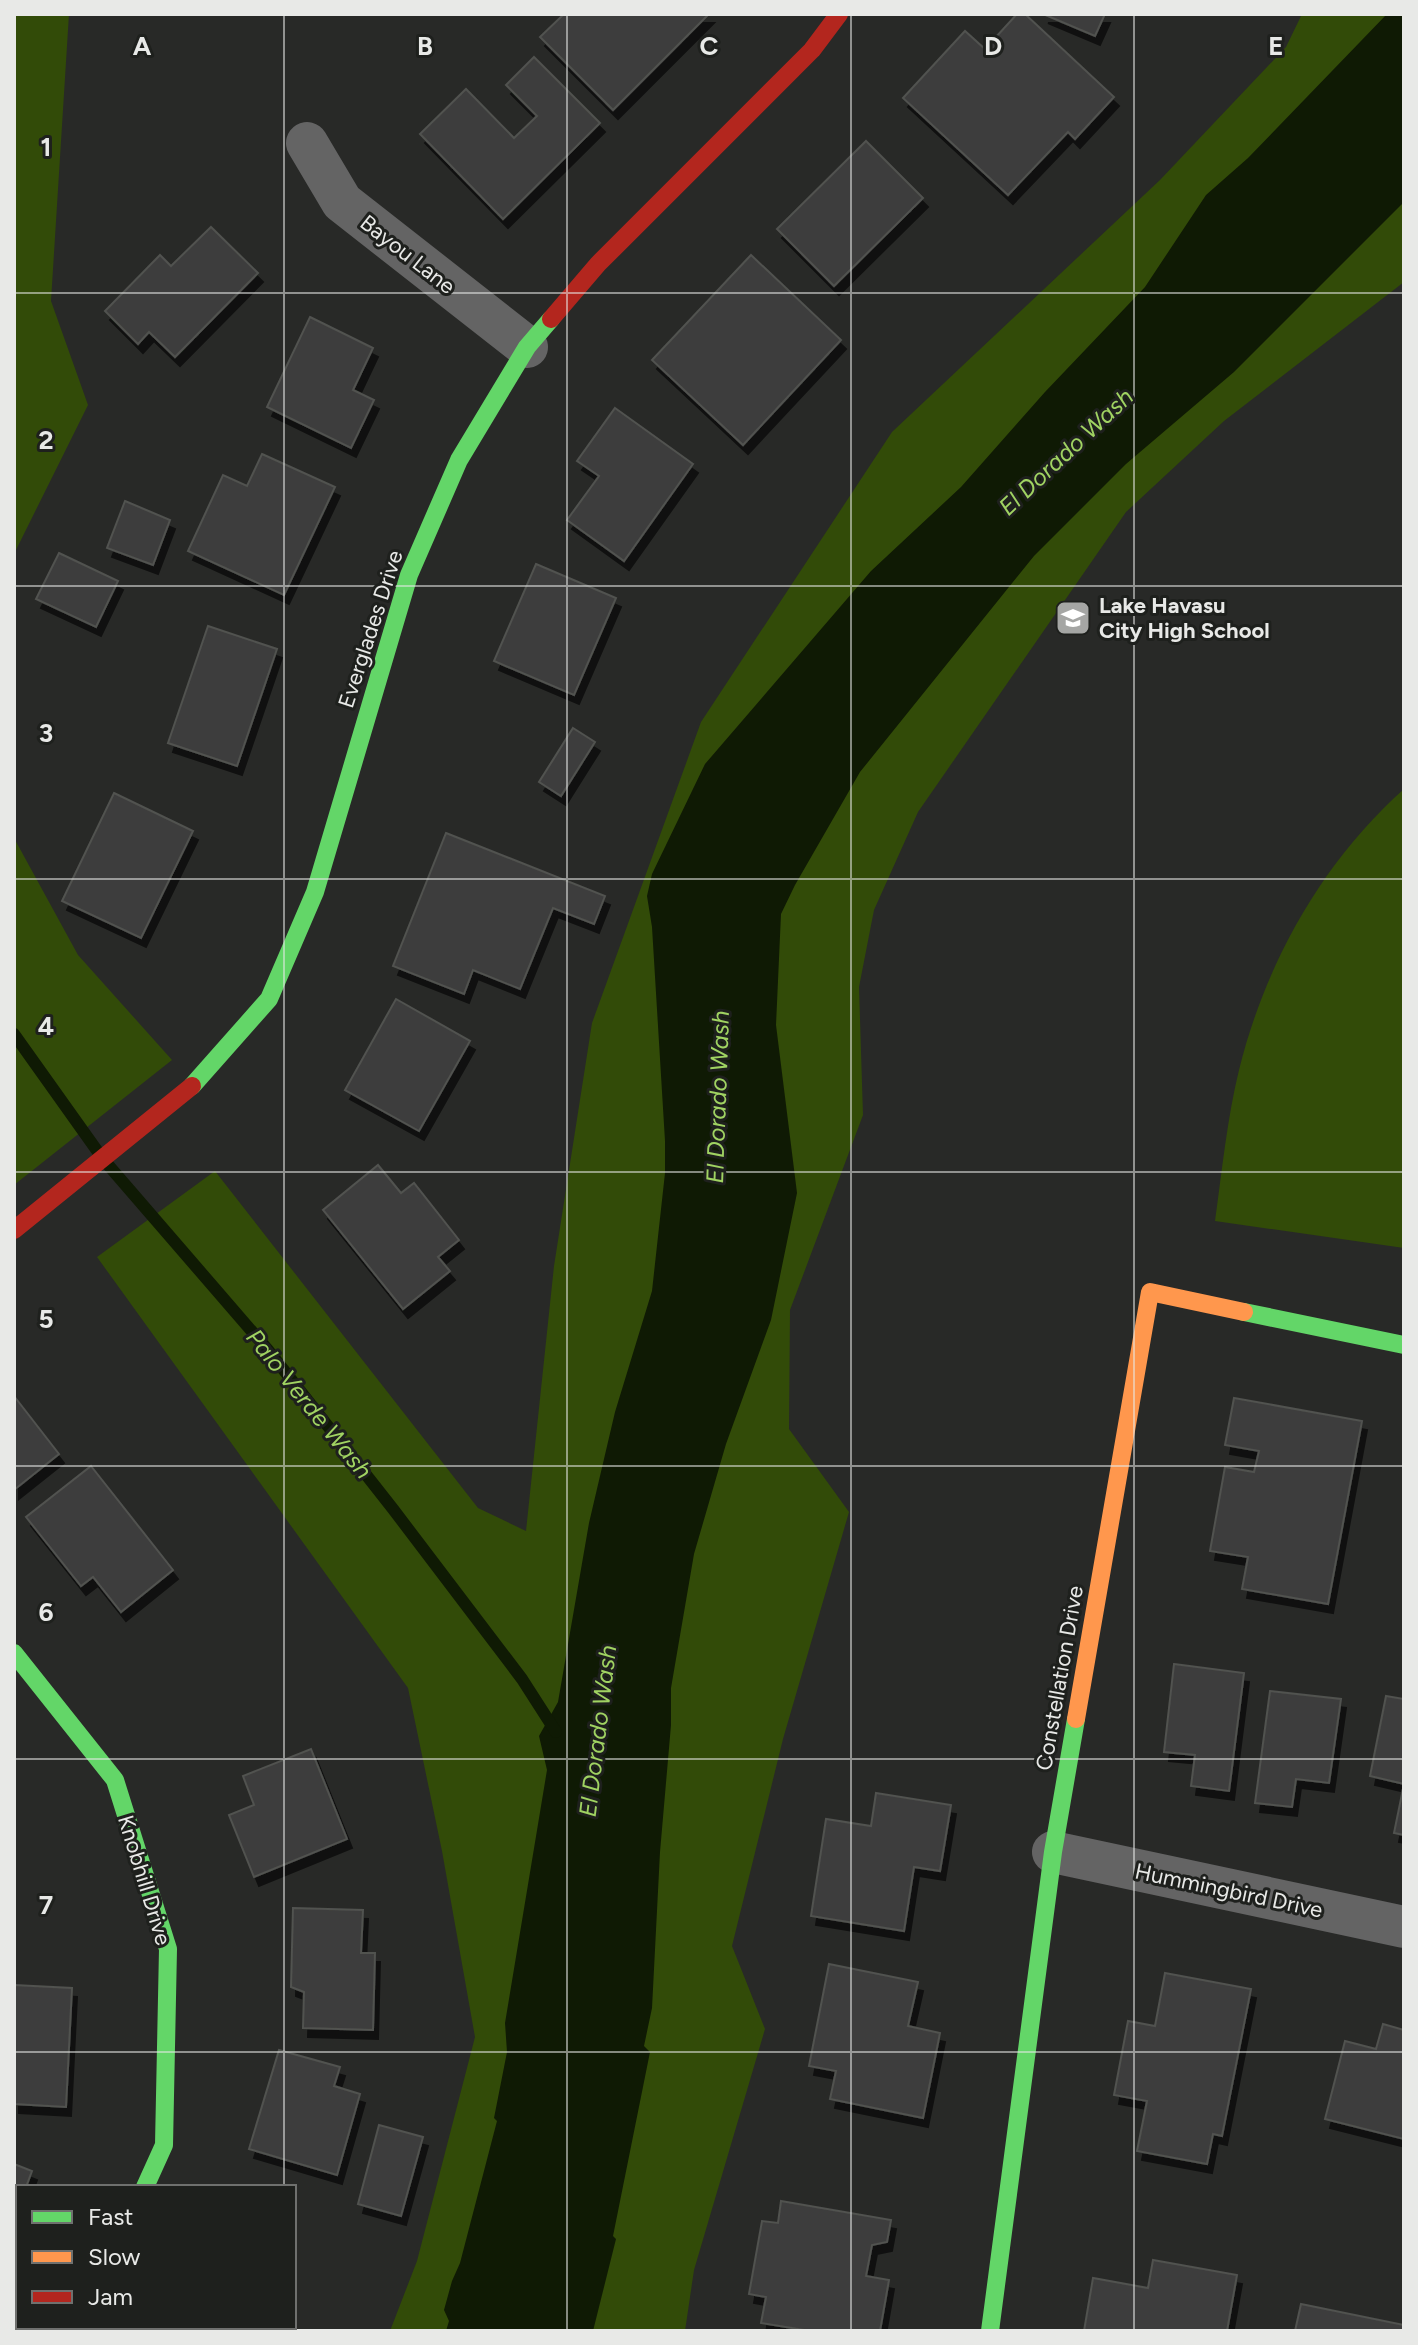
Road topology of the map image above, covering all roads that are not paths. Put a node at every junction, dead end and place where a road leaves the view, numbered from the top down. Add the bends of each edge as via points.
1 (839, 14) edge
2 (307, 143) dead end
3 (527, 347) junction
4 (14, 1230) edge
5 (1404, 1345) edge
6 (14, 1653) edge
7 (1053, 1852) junction
8 (1404, 1927) edge
9 (146, 2185) edge
10 (990, 2331) edge

1 - 3 street, Everglades Drive via 812,50 598,264
2 - 3 street, Bayou Lane via 342,202
3 - 4 street, Everglades Drive via 459,460 409,575 315,892 269,999 187,1092
5 - 7 street, Constellation Drive via 1150,1292
6 - 9 street, Knobhill Drive via 115,1780 168,1949 164,2145
7 - 8 street, Hummingbird Drive
7 - 10 street, Constellation Drive

